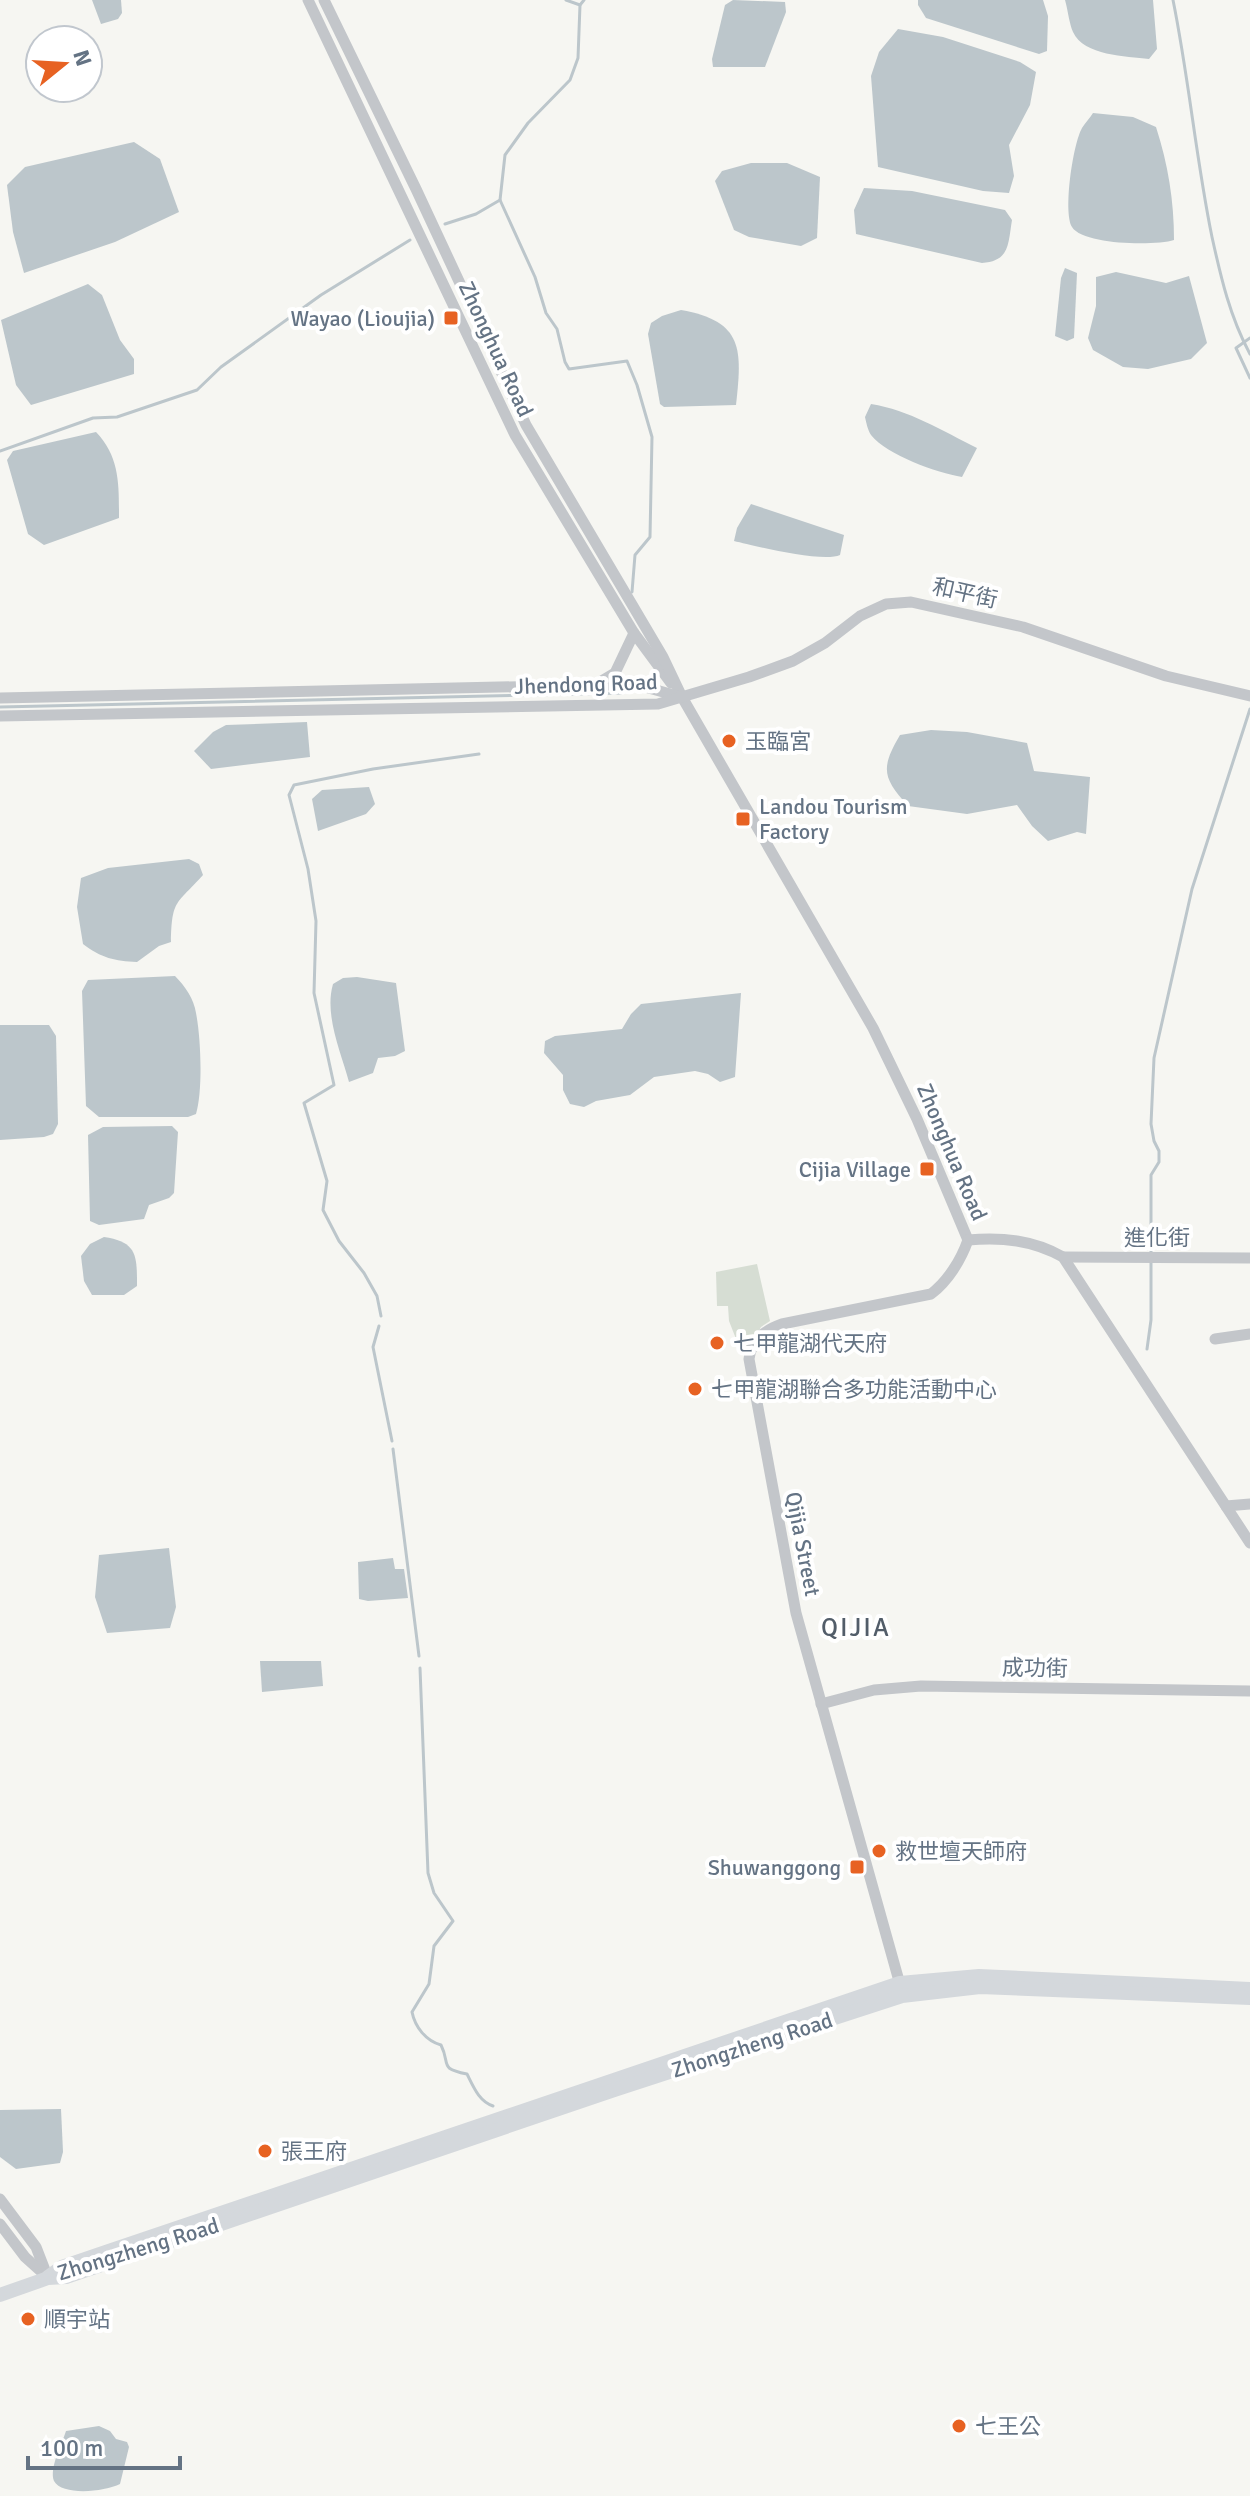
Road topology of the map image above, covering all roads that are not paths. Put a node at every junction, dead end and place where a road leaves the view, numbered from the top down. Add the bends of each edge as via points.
1 (308, 0) edge
2 (324, 0) edge
3 (634, 633) junction
4 (595, 685) junction
5 (1250, 696) edge
6 (682, 697) junction
7 (0, 698) edge
8 (0, 716) edge
9 (968, 1240) junction
10 (1063, 1257) junction
11 (1250, 1258) edge
12 (1250, 1334) edge
13 (1215, 1339) dead end
14 (1250, 1504) edge
15 (1226, 1506) junction
16 (1250, 1543) edge
17 (1250, 1691) edge
18 (821, 1704) junction
19 (1250, 1989) edge
20 (901, 1990) junction
21 (1250, 1998) edge
22 (0, 2199) edge
23 (0, 2224) edge
24 (48, 2278) junction
25 (0, 2295) edge

1 - 3 street, Zhonghua Road via 515,435
2 - 6 street, Zhonghua Road via 526,425
3 - 4 street via 615,673
3 - 6 street, Zhonghua Road
4 - 6 street, Jhendong Road via 638,685
4 - 7 street, Jhendong Road
5 - 6 street, 和平街 via 1166,676 1023,627 911,602 886,604 860,616 793,661
6 - 8 street, Jhendong Road via 625,706
6 - 9 street, Zhonghua Road via 873,1028
9 - 10 street, Zhonghua Road via 1029,1242
9 - 18 street, Qijia Street via 931,1294 782,1324 768,1329 750,1347 757,1416 788,1579
10 - 11 street, 進化街
10 - 15 street
12 - 13 street
14 - 15 street
15 - 16 street
17 - 18 street, 成功街 via 921,1686 874,1690
18 - 20 street, Qijia Street
19 - 20 main road, Zhongzheng Road via 979,1976
20 - 21 main road, Zhongzheng Road via 980,1987
20 - 24 main road, Zhongzheng Road via 66,2277
22 - 24 street via 36,2247
23 - 24 street
24 - 25 main road, Zhongzheng Road

